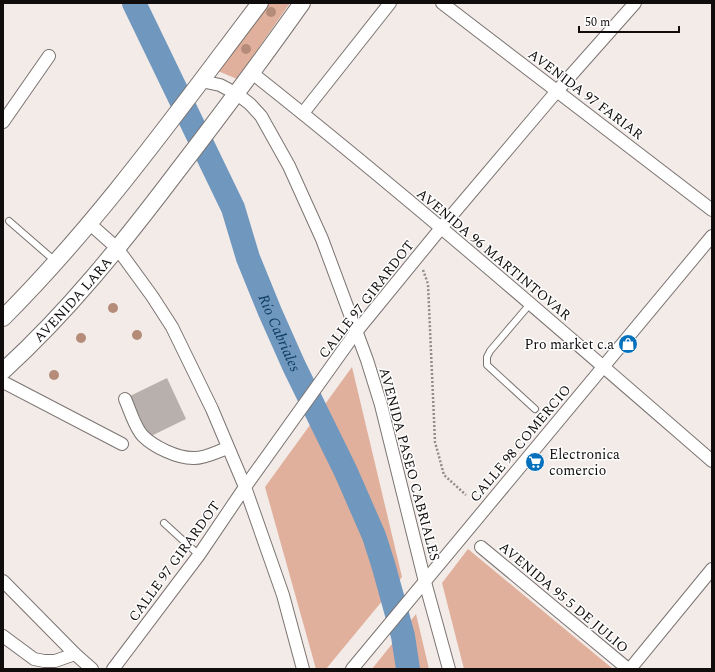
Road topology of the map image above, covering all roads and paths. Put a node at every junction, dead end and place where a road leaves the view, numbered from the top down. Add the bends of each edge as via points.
1 (260, 3) edge
2 (302, 3) edge
3 (390, 3) edge
4 (442, 3) edge
5 (636, 3) edge
6 (49, 56) dead end
7 (252, 73) junction
8 (197, 87) junction
9 (557, 91) junction
10 (237, 94) junction
11 (303, 113) junction
12 (3, 122) edge
13 (712, 210) edge
14 (9, 221) dead end
15 (90, 224) junction
16 (441, 228) junction
17 (712, 236) edge
18 (117, 248) junction
19 (418, 255) junction
20 (56, 262) junction
21 (530, 304) junction
22 (3, 318) edge
23 (356, 332) junction
24 (603, 366) junction
25 (3, 371) edge
26 (3, 382) edge
27 (125, 399) dead end
28 (535, 409) dead end
29 (122, 444) dead end
30 (228, 448) junction
31 (712, 461) edge
32 (245, 487) junction
33 (466, 495) dead end
34 (164, 523) dead end
35 (481, 547) dead end
36 (199, 555) junction
37 (712, 569) edge
38 (3, 581) edge
39 (425, 582) junction
40 (3, 636) edge
41 (75, 654) junction
42 (92, 669) edge
43 (113, 669) edge
44 (303, 669) edge
45 (352, 669) edge
46 (448, 669) edge
47 (629, 669) edge

1 - 8 street
2 - 7 street
3 - 11 street
4 - 9 street, AVENIDA 97 FARIAR
5 - 9 street, CALLE 97 GIRARDOT
6 - 12 street
7 - 10 street
7 - 11 street, AVENIDA 96 MARTINTOVAR
8 - 10 street, AVENIDA PASEO CABRIALES via 220,85
8 - 15 street
9 - 13 street, AVENIDA 97 FARIAR
9 - 16 street, CALLE 97 GIRARDOT
10 - 18 street, AVENIDA LARA
10 - 23 street, AVENIDA PASEO CABRIALES via 261,116 288,166 322,239
11 - 16 street, AVENIDA 96 MARTINTOVAR
14 - 20 lane
15 - 18 street
15 - 20 street
16 - 19 street, CALLE 97 GIRARDOT
16 - 21 street, AVENIDA 96 MARTINTOVAR
17 - 24 street, CALLE 98 COMERCIO
18 - 25 street, AVENIDA LARA via 77,297
18 - 30 street via 172,328
19 - 23 street, CALLE 97 GIRARDOT
19 - 33 path via 428,284 435,442 444,475
20 - 22 street
21 - 24 street, AVENIDA 96 MARTINTOVAR
21 - 28 lane via 490,351 487,365
23 - 32 street, CALLE 97 GIRARDOT
23 - 39 street, AVENIDA PASEO CABRIALES via 381,405
24 - 31 street, AVENIDA 96 MARTINTOVAR
24 - 39 street, CALLE 98 COMERCIO
26 - 29 street
27 - 30 street via 142,435 177,456 194,459
30 - 32 street
32 - 36 street, CALLE 97 GIRARDOT
32 - 44 street via 283,595
34 - 36 lane
35 - 47 street, AVENIDA 95 5 DE JULIO
36 - 43 street, CALLE 97 GIRARDOT
37 - 47 street
38 - 41 street
39 - 45 street, CALLE 98 COMERCIO
39 - 46 street, AVENIDA PASEO CABRIALES
40 - 41 street via 34,659 55,661
41 - 42 street

